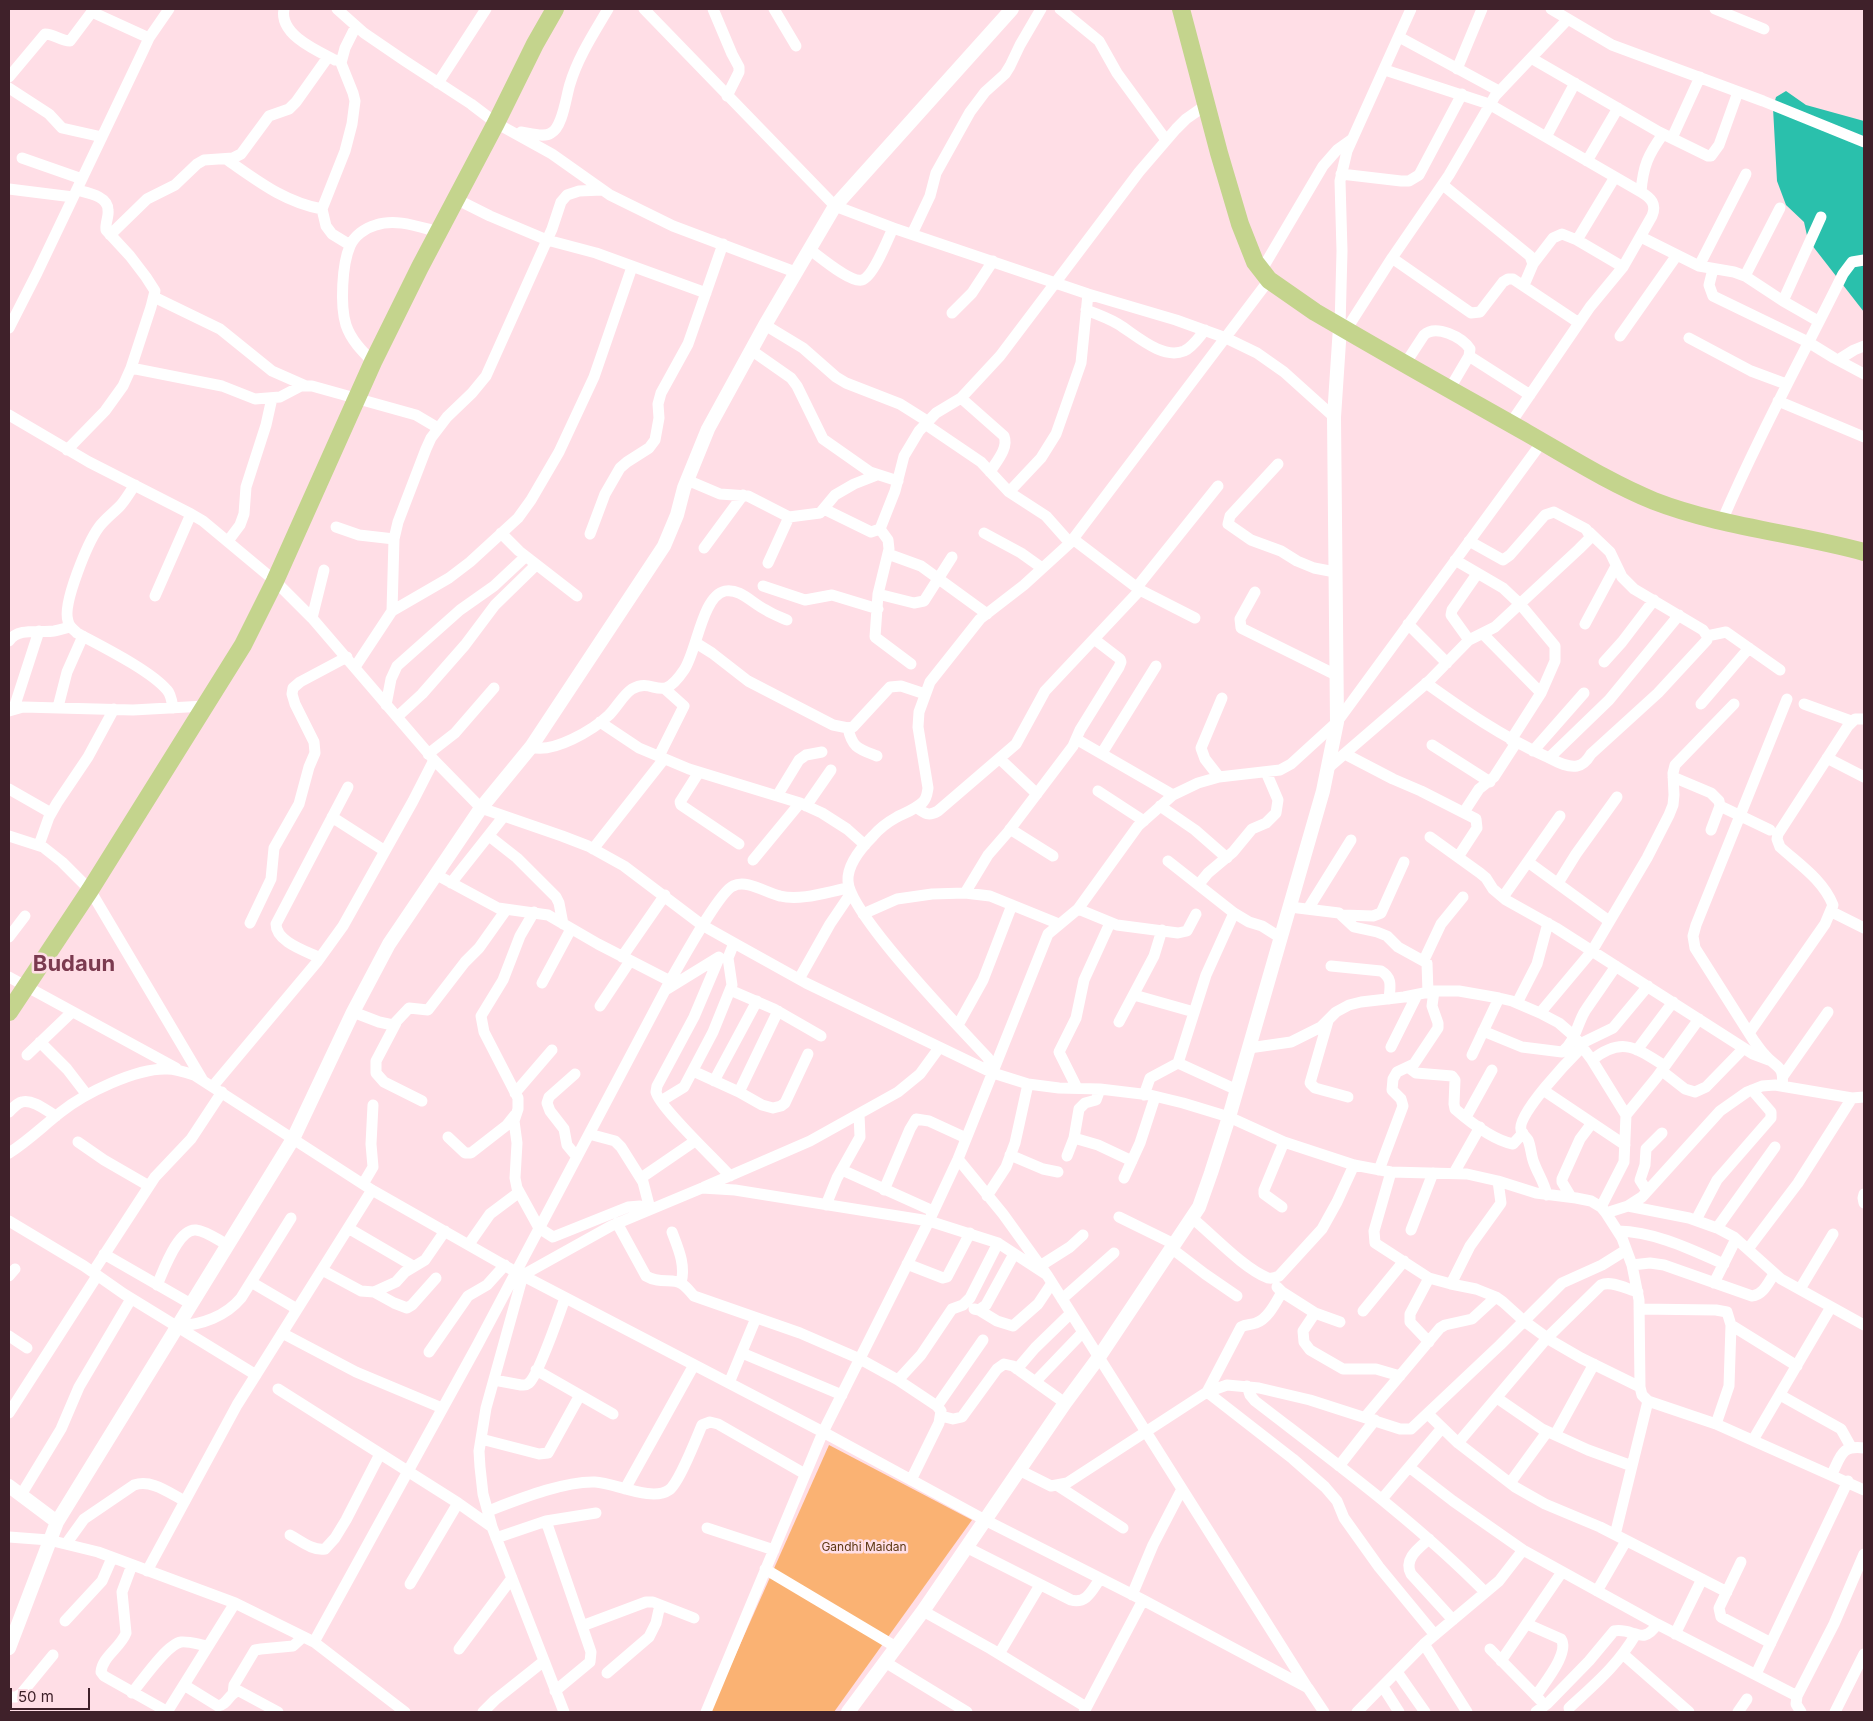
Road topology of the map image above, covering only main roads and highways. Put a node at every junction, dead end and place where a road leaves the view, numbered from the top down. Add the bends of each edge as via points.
1 (555, 9) edge
2 (1181, 9) edge
3 (1864, 552) edge
4 (9, 1012) edge

1 - 4 main road via 373,362 276,581 243,645 90,890
2 - 3 main road via 1240,224 1265,275 1314,312 1636,493 1722,522

